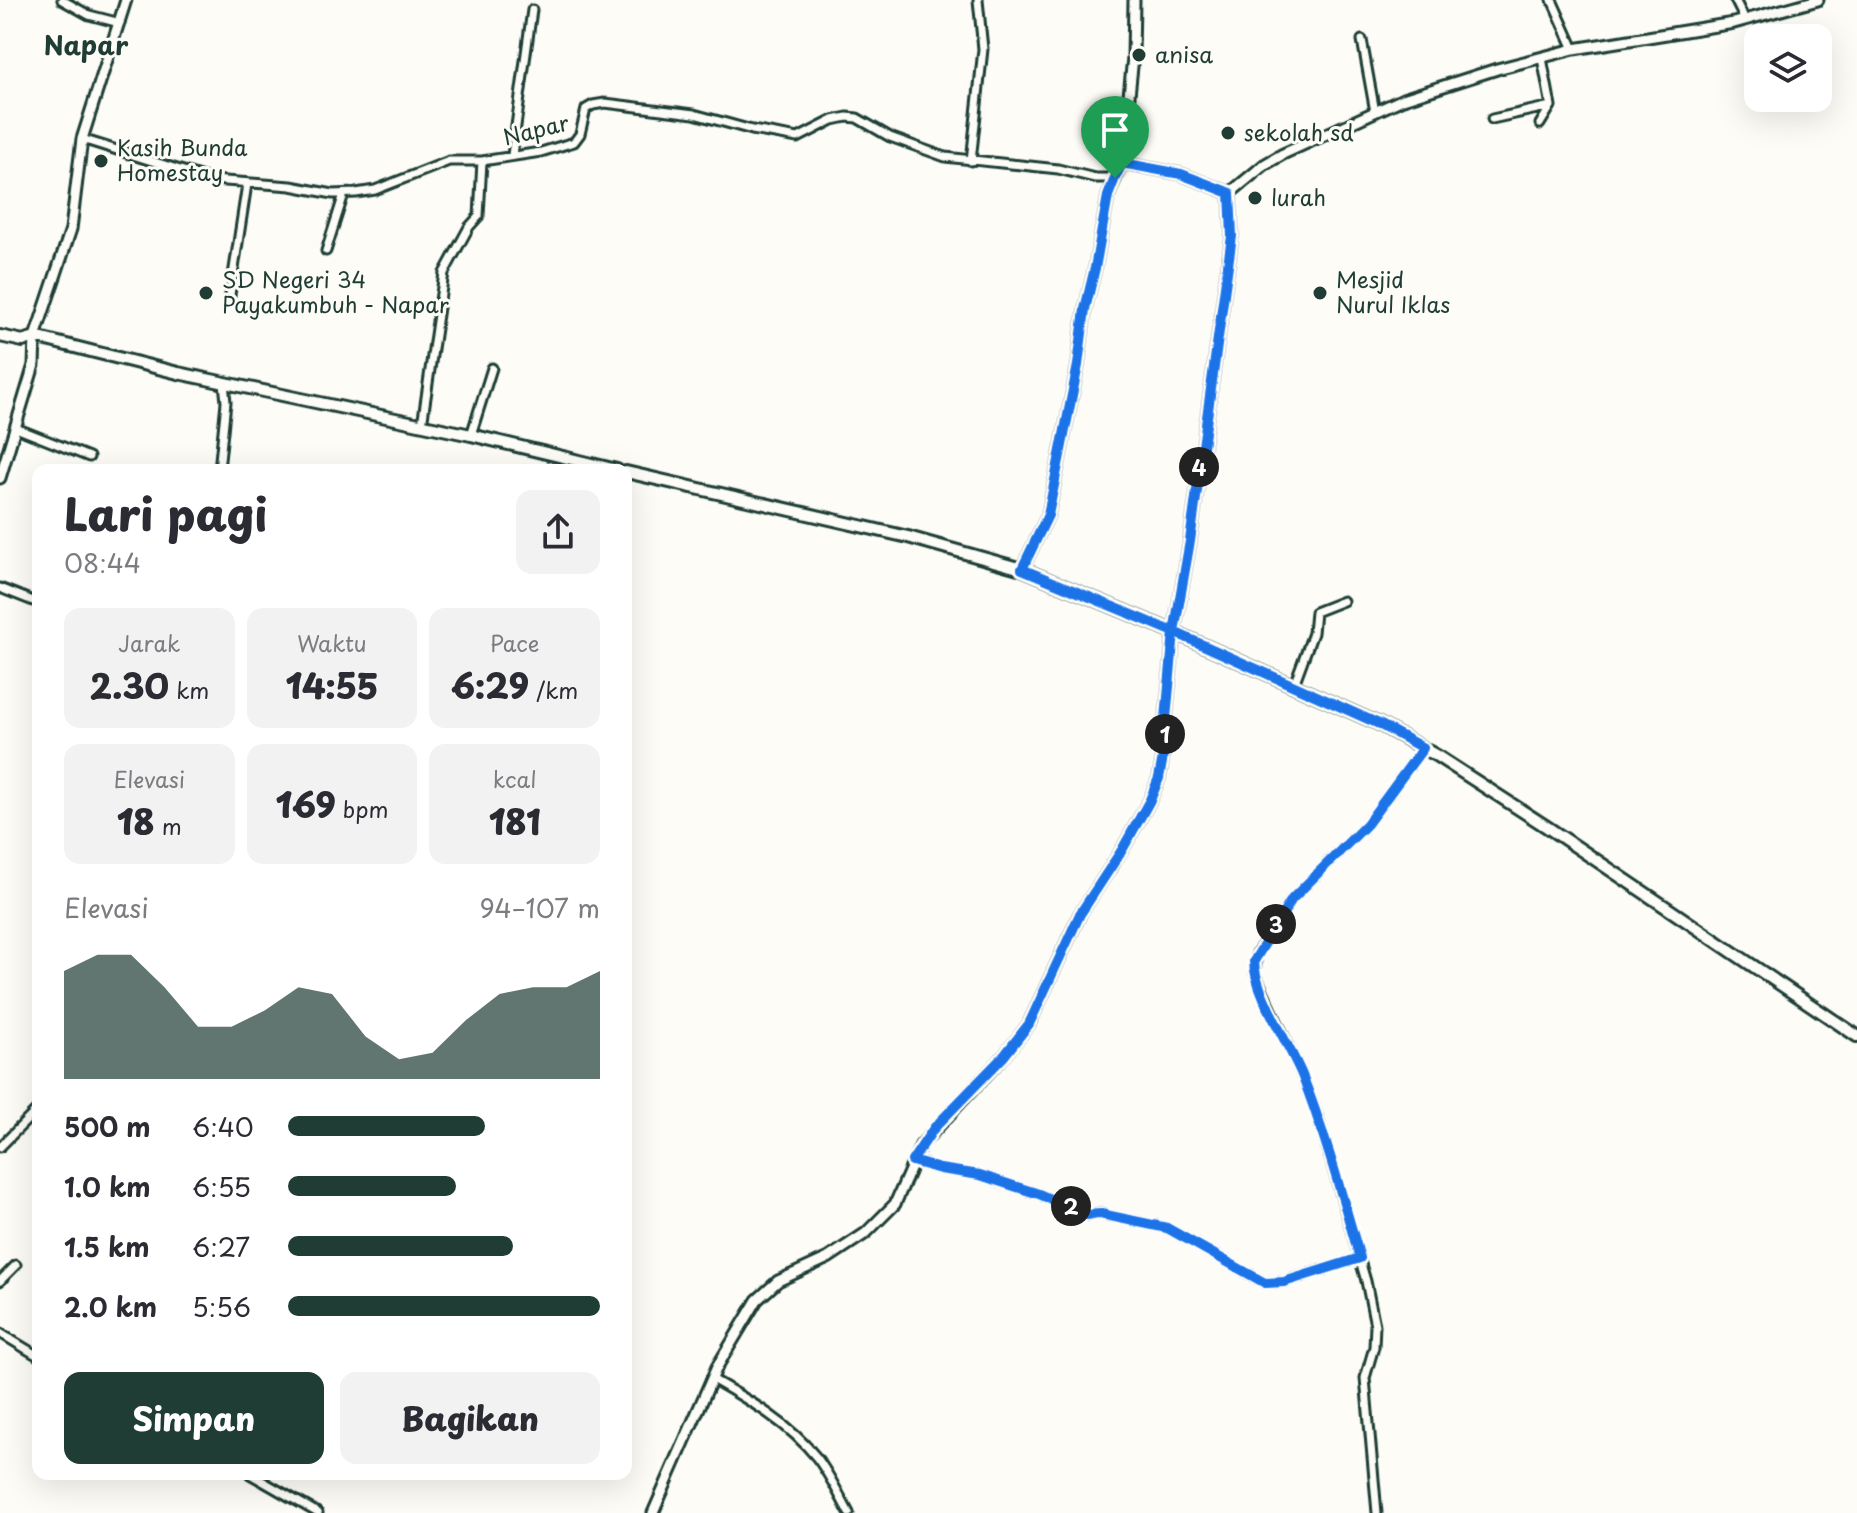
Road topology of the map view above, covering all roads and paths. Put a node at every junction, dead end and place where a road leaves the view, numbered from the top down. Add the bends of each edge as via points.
1 (62, 0) edge
2 (126, 0) edge
3 (978, 0) edge
4 (1134, 0) edge
5 (1552, 0) edge
6 (1735, 0) edge
7 (1818, 0) edge
8 (532, 10) dead end
9 (1745, 20) junction
10 (120, 23) junction
11 (1362, 40) dead end
12 (1574, 49) junction
13 (1542, 58) junction
14 (1551, 106) junction
15 (1375, 112) junction
16 (1492, 119) dead end
17 (1540, 124) dead end
18 (82, 139) junction
19 (512, 155) junction
20 (482, 161) junction
21 (971, 161) junction
22 (1122, 163) junction
23 (1115, 178) junction
24 (247, 184) junction
25 (1230, 193) junction
26 (344, 194) junction
27 (326, 251) dead end
28 (230, 295) dead end
29 (0, 336) edge
30 (35, 337) junction
31 (492, 368) dead end
32 (224, 383) junction
33 (422, 425) junction
34 (16, 428) junction
35 (471, 435) junction
36 (89, 457) dead end
37 (220, 464) edge
38 (592, 464) edge
39 (632, 473) edge
40 (0, 478) edge
41 (1022, 569) junction
42 (0, 588) edge
43 (32, 601) edge
44 (1343, 601) dead end
45 (1174, 632) junction
46 (1293, 687) junction
47 (1423, 748) junction
48 (1857, 1036) edge
49 (32, 1115) edge
50 (0, 1147) edge
51 (912, 1161) junction
52 (1360, 1258) junction
53 (16, 1265) dead end
54 (0, 1281) edge
55 (0, 1333) edge
56 (32, 1352) edge
57 (712, 1379) junction
58 (260, 1480) edge
59 (318, 1513) edge
60 (653, 1513) edge
61 (849, 1513) edge
62 (1377, 1513) edge

1 - 10 street
2 - 10 street
3 - 21 street via 983,49
4 - 22 street
5 - 12 street
6 - 9 street
7 - 9 street
8 - 19 street
9 - 12 street
10 - 18 street
11 - 15 street
12 - 13 street
13 - 14 street
13 - 15 street via 1439,87
14 - 16 street
14 - 17 street
15 - 25 street via 1283,154
18 - 24 street, Napar via 195,176
18 - 30 street via 71,229
19 - 20 street, Napar via 518,155
19 - 21 street, Napar via 574,142 586,109 605,103 694,114 798,138 833,120 857,118 910,145
20 - 26 street, Napar via 449,161 375,190
20 - 33 street via 481,209 444,273
21 - 23 street, Napar
22 - 23 street
22 - 25 street via 1181,174
23 - 41 street via 1048,515
24 - 26 street, Napar
24 - 28 street
25 - 45 street via 1232,236
26 - 27 street
29 - 30 main road via 23,341
30 - 32 main road
30 - 34 street via 34,365
31 - 35 street
32 - 33 main road
32 - 37 street
33 - 35 main road
34 - 36 street
34 - 40 street
35 - 38 main road
39 - 41 main road
41 - 45 main road
42 - 43 street
44 - 46 street via 1315,612
45 - 46 main road
45 - 51 street via 1162,762 1150,800 1080,914 1029,1024 934,1128
46 - 47 main road
47 - 48 main road
47 - 52 street via 1367,824 1292,899 1254,961 1318,1117
49 - 50 street
51 - 52 street via 980,1175 1086,1215 1167,1228 1265,1283
51 - 57 street via 895,1204 866,1233 778,1281 757,1300
52 - 62 street via 1375,1325 1365,1383
53 - 54 street
55 - 56 street
57 - 60 street
57 - 61 street via 764,1410 803,1443
58 - 59 street

